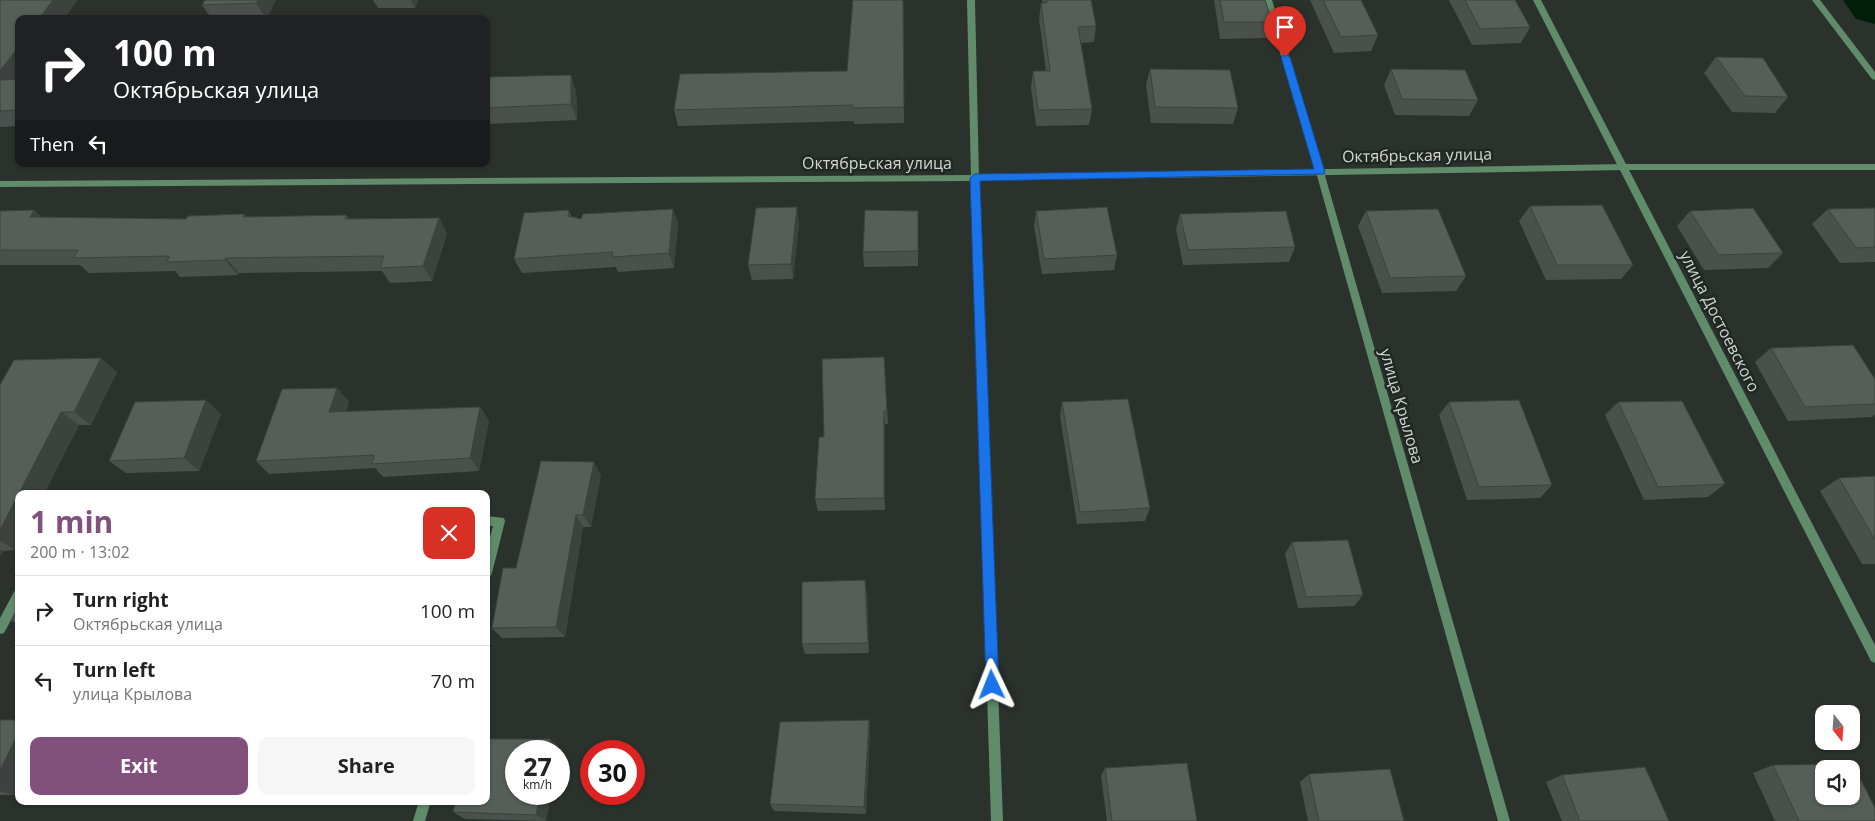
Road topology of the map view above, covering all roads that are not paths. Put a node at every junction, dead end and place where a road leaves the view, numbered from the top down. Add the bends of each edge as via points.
1 (971, 0) edge
2 (1268, 0) edge
3 (1537, 0) edge
4 (1816, 0) edge
5 (1875, 77) edge
6 (1625, 167) junction
7 (1875, 167) edge
8 (1320, 172) junction
9 (975, 178) junction
10 (0, 184) edge
11 (490, 521) edge
12 (490, 558) edge
13 (15, 602) edge
14 (0, 630) edge
15 (1875, 657) edge
16 (423, 805) edge
17 (419, 821) edge
18 (997, 821) edge
19 (1504, 821) edge

1 - 9 street
2 - 8 street, улица Крылова
3 - 6 street, улица Достоевского
4 - 5 street
6 - 7 street, Октябрьская улица
6 - 8 street, Октябрьская улица
6 - 15 street, улица Достоевского
8 - 9 street, Октябрьская улица
8 - 19 street, улица Крылова
9 - 10 street, Октябрьская улица
9 - 18 street
11 - 12 street via 500,521
13 - 14 street
16 - 17 street

